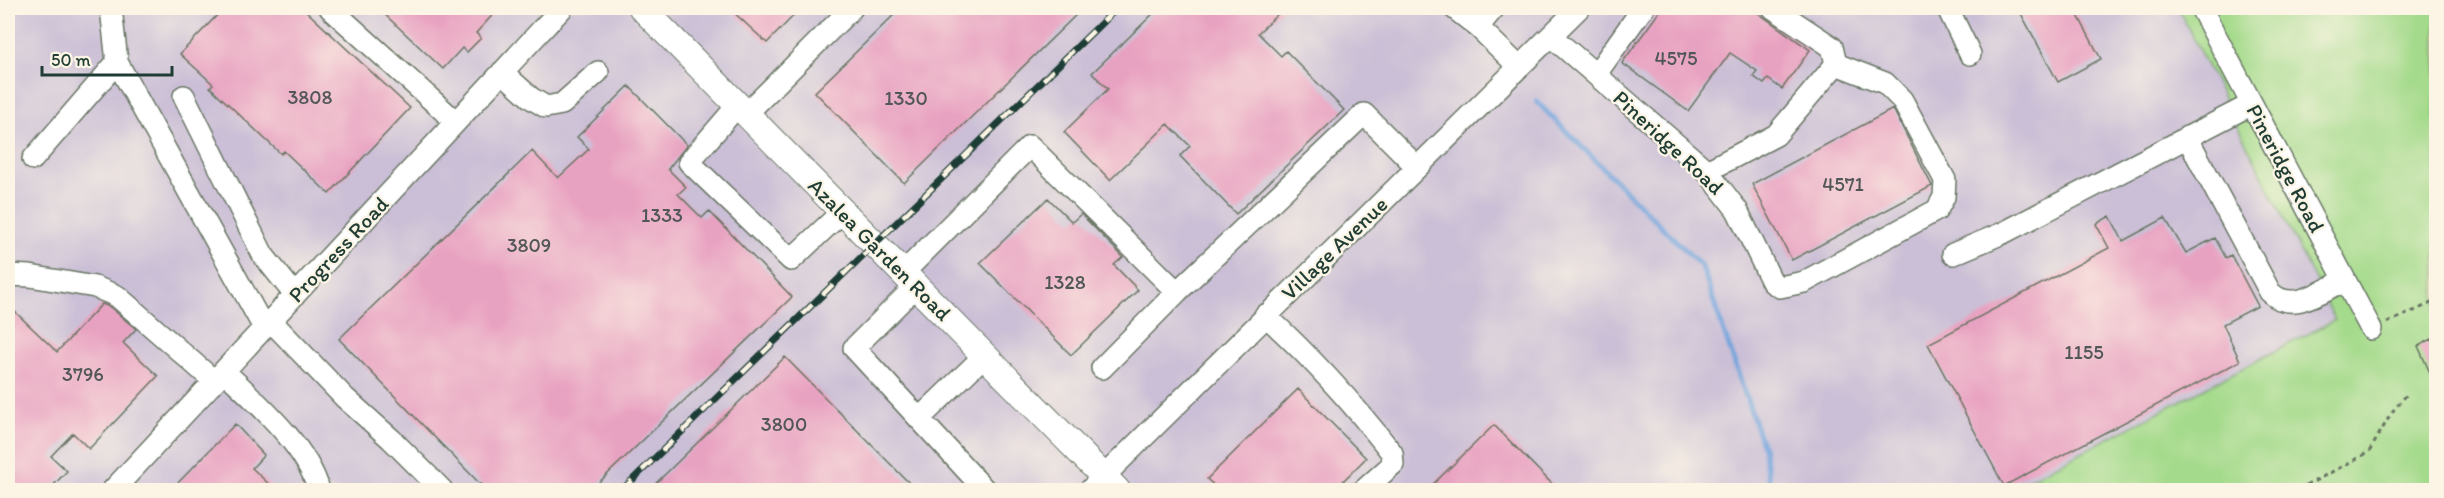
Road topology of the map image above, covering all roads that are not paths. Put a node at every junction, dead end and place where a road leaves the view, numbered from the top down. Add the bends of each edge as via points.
1 (111, 8) edge
2 (330, 8) edge
3 (562, 8) edge
4 (642, 8) edge
5 (852, 8) edge
6 (1454, 8) edge
7 (1494, 8) edge
8 (1579, 8) edge
9 (1643, 8) edge
10 (1773, 8) edge
11 (1952, 8) edge
12 (2201, 8) edge
13 (1478, 27) junction
14 (1551, 36) junction
15 (1970, 54) dead end
16 (117, 62) junction
17 (1836, 64) junction
18 (1519, 67) junction
19 (502, 72) junction
20 (598, 72) dead end
21 (1596, 74) junction
22 (184, 96) dead end
23 (2252, 104) junction
24 (742, 109) junction
25 (456, 122) junction
26 (2187, 137) junction
27 (33, 159) dead end
28 (1417, 167) junction
29 (1707, 171) junction
30 (843, 211) junction
31 (1953, 254) dead end
32 (8, 275) edge
33 (910, 279) junction
34 (2345, 280) junction
35 (1177, 292) junction
36 (295, 295) junction
37 (1265, 315) junction
38 (268, 324) junction
39 (2371, 329) road end
40 (986, 355) junction
41 (1102, 368) dead end
42 (219, 376) junction
43 (920, 419) junction
44 (1104, 486) edge
45 (112, 490) edge
46 (318, 490) edge
47 (442, 490) edge
48 (985, 490) edge
49 (1364, 490) edge

1 - 16 street
2 - 25 street
3 - 19 street, Progress Road
4 - 24 main road, Azalea Garden Road
5 - 24 street
6 - 13 street
7 - 13 street
8 - 14 street, Village Avenue
9 - 21 street
10 - 17 street via 1832,47
11 - 15 street via 1950,13
12 - 23 street, Pineridge Road
13 - 18 street
14 - 18 street, Village Avenue
14 - 21 street, Pineridge Road
16 - 27 street
16 - 38 street
17 - 29 street via 1776,135
17 - 29 street, Pineridge Road via 1885,83 1902,100 1945,180 1944,197 1937,210 1804,282 1780,287 1772,282 1737,210
18 - 28 street, Village Avenue
19 - 20 street via 546,107 562,104
19 - 25 street, Progress Road
21 - 29 street, Pineridge Road
22 - 36 street via 263,255
23 - 26 street
23 - 34 street, Pineridge Road
24 - 30 main road, Azalea Garden Road
24 - 30 street via 689,162 791,260
25 - 36 street, Progress Road
26 - 31 street via 2003,233
26 - 34 street via 2276,298 2299,301
28 - 35 street via 1364,114
28 - 37 street, Village Avenue
30 - 33 main road, Azalea Garden Road
32 - 42 street via 94,287 117,296
33 - 35 street via 1030,146
33 - 40 main road, Azalea Garden Road
33 - 43 street via 854,348
34 - 39 street, Pineridge Road
35 - 41 street
36 - 38 street, Progress Road
37 - 44 street, Village Avenue
37 - 49 street via 1310,356 1392,453 1393,464
38 - 42 street, Progress Road
38 - 47 street
40 - 43 street
40 - 44 main road, Azalea Garden Road
42 - 45 street, Progress Road
42 - 46 street via 282,429
43 - 48 street

